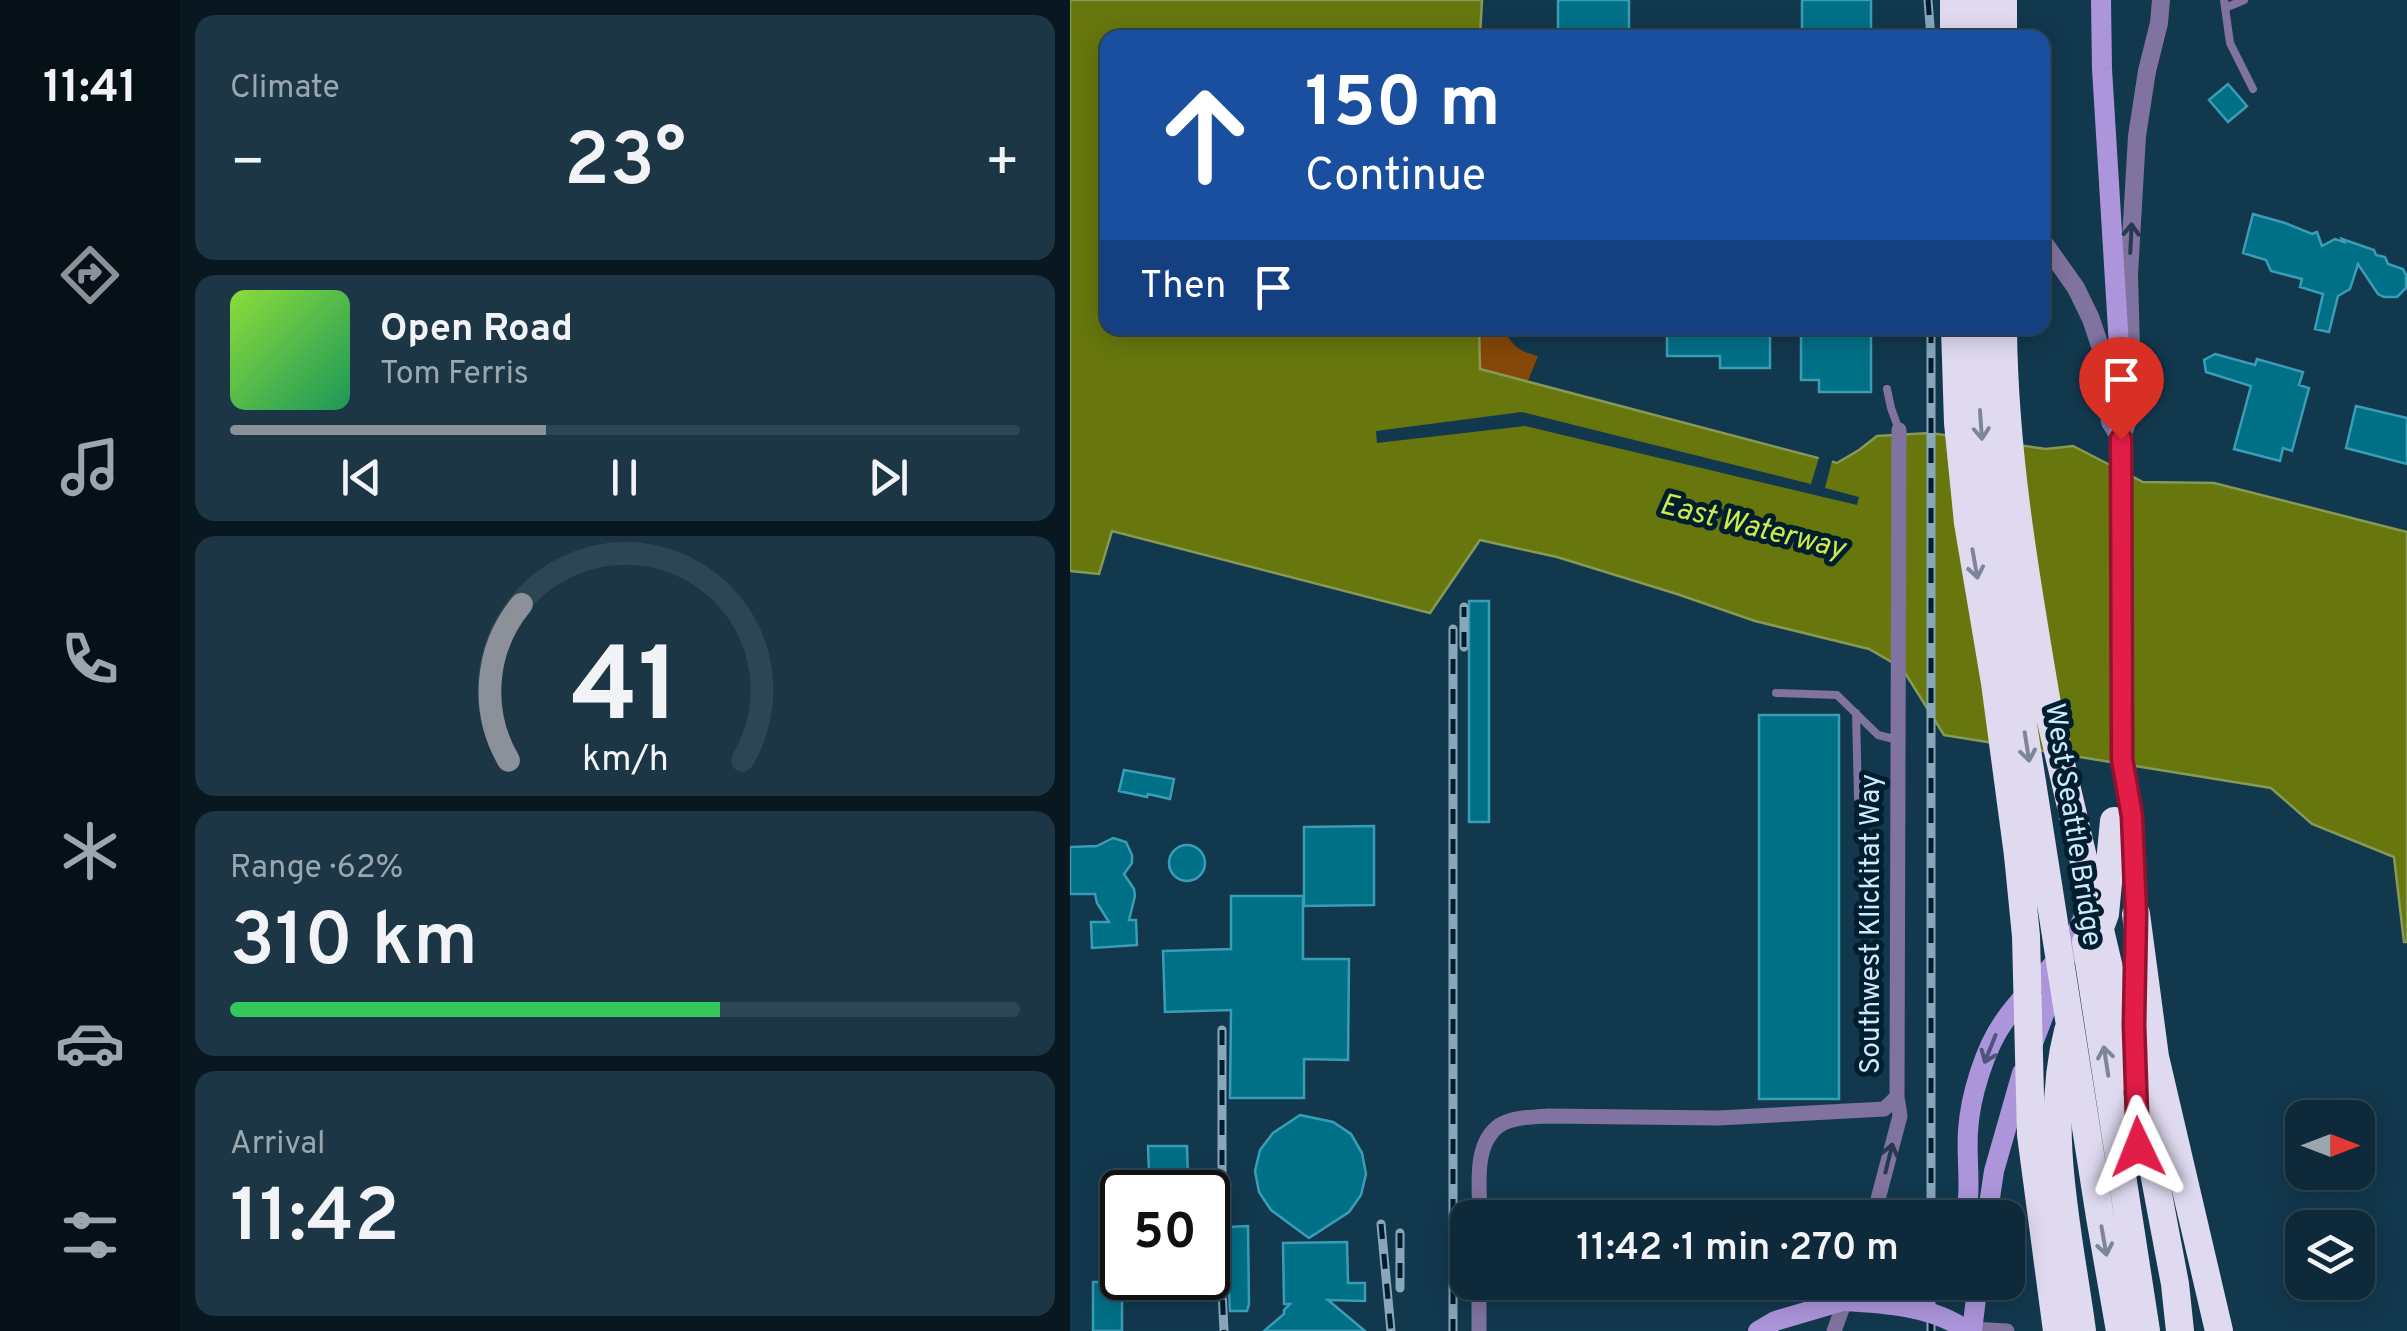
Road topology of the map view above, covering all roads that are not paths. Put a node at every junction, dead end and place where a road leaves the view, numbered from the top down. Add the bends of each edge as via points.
1 (1954, 0) edge
2 (1979, 0) edge
3 (2002, 0) edge
4 (2101, 0) edge
5 (2161, 0) edge
6 (2244, 0) edge
7 (2225, 4) edge
8 (1954, 30) edge
9 (1979, 30) edge
10 (2003, 30) edge
11 (2253, 89) dead end
12 (2050, 251) edge
13 (1955, 335) edge
14 (1976, 335) edge
15 (2004, 335) edge
16 (1887, 390) dead end
17 (1899, 430) joint
18 (2121, 439) junction
19 (1776, 693) dead end
20 (2047, 704) junction
21 (1856, 713) junction
22 (1898, 740) junction
23 (2122, 759) junction
24 (1858, 798) dead end
25 (2114, 821) junction
26 (2136, 914) junction
27 (2070, 946) junction
28 (1897, 1097) junction
29 (1480, 1200) edge
30 (1877, 1200) edge
31 (1967, 1200) edge
32 (1990, 1200) edge
33 (1479, 1300) edge
34 (1827, 1300) edge
35 (1844, 1300) edge
36 (1864, 1300) edge
37 (1975, 1300) edge
38 (1970, 1330) edge
39 (1479, 1331) edge
40 (1758, 1331) edge
41 (1834, 1331) edge
42 (2006, 1331) edge
43 (2058, 1331) edge
44 (2082, 1331) edge
45 (2120, 1331) edge
46 (2146, 1331) edge
47 (2167, 1331) edge
48 (2180, 1331) edge
49 (2216, 1331) edge

1 - 8 highway
2 - 9 highway
3 - 10 highway
4 - 18 main road
18 -> 5 street via 2132,390 2137,136
6 - 7 lane
7 - 11 lane via 2230,43
12 - 18 street via 2091,319 2110,422
13 -> 43 highway, bridge via 1968,524 2018,855 2031,1136
14 -> 45 highway, West Seattle Bridge, bridge via 2001,584
15 - 20 highway, West Seattle Bridge via 2015,499
16 - 17 lane
17 - 22 street, Southwest Klickitat Way
18 - 23 main road
19 - 21 lane via 1837,696
46 -> 20 highway, West Seattle Bridge, bridge
20 - 48 highway, bridge via 2142,1109
21 - 22 lane via 1878,734
21 - 24 lane
22 - 28 street, Southwest Klickitat Way
23 - 25 main road
23 - 26 main road
25 - 27 main road via 2100,882
25 - 44 highway via 2105,914 2064,1045 2057,1107
26 - 47 main road via 2138,1147
26 - 49 highway via 2155,1057
27 -> 31 main road via 1992,1039 1968,1126
27 - 32 main road via 2024,1066
28 - 29 street, Southwest Klickitat Way via 1884,1108 1718,1118 1524,1118 1501,1124 1489,1136 1480,1160
30 -> 28 street via 1900,1116
33 - 39 street
34 - 40 main road
35 - 41 street
36 - 38 main road, bridge via 1922,1311
37 - 38 main road
38 - 42 street

